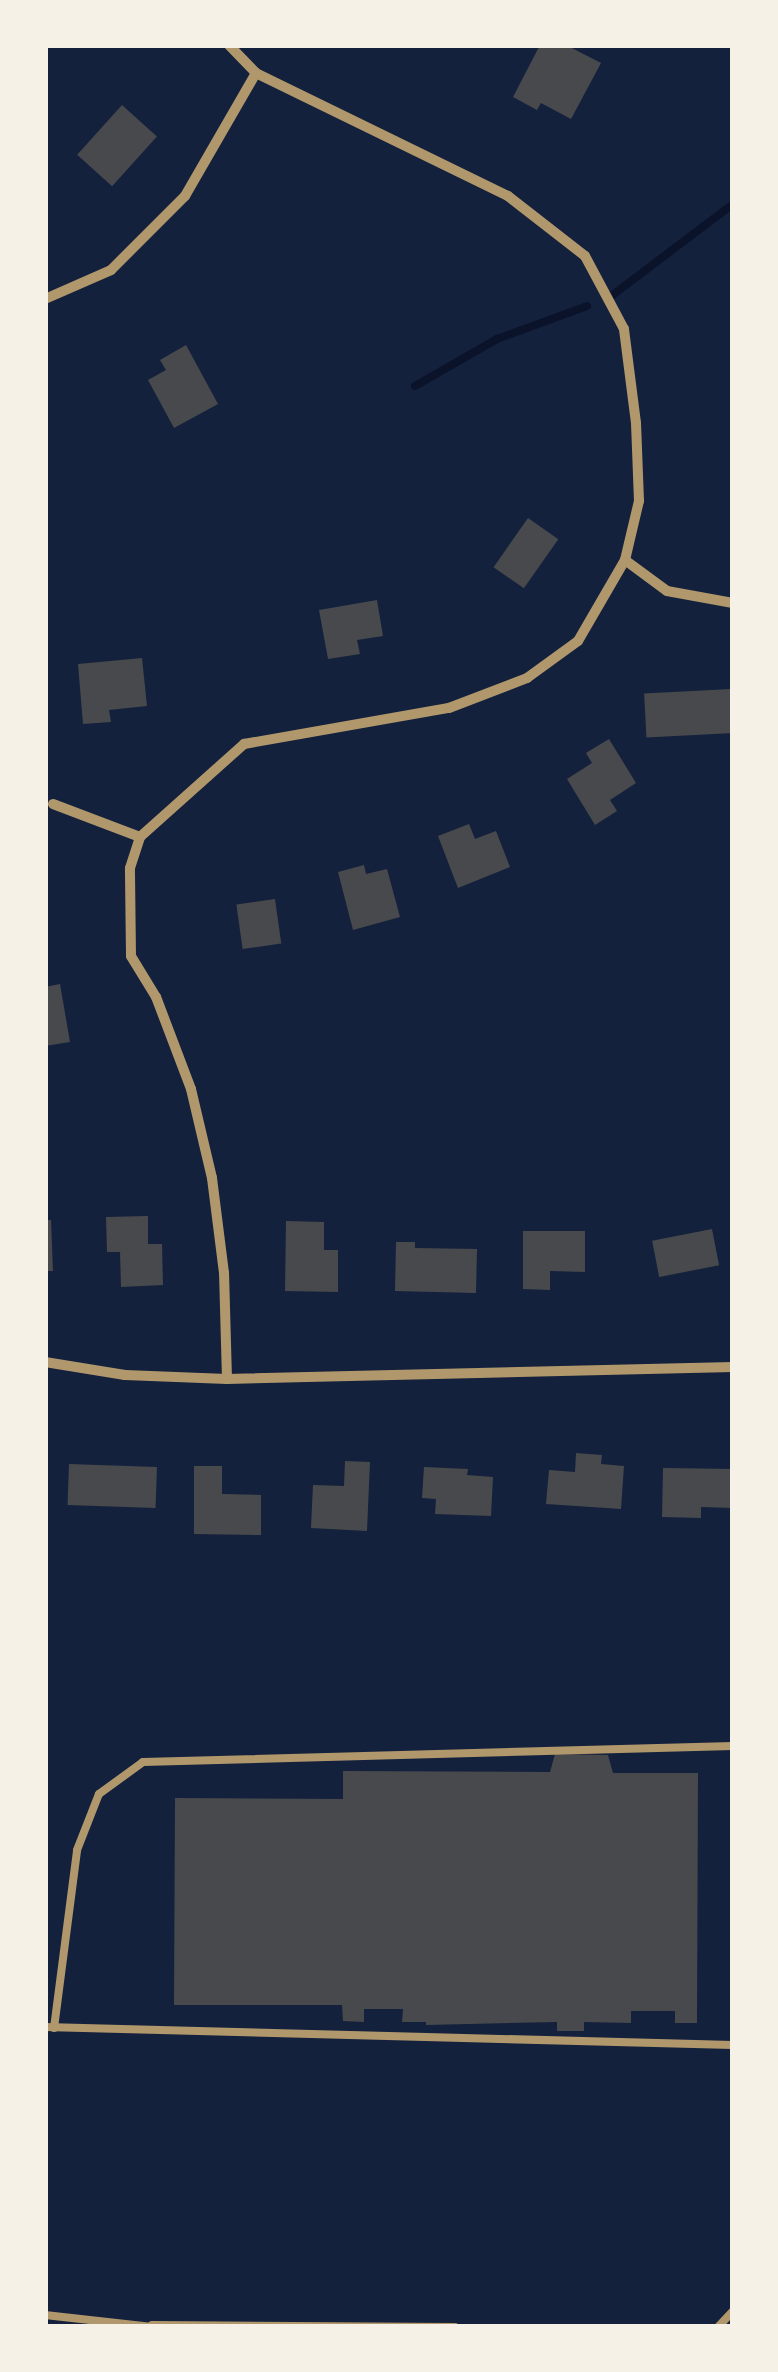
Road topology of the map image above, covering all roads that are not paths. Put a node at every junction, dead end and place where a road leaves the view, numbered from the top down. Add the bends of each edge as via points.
1 (230, 45) edge
2 (256, 73) junction
3 (45, 299) edge
4 (625, 560) junction
5 (733, 603) edge
6 (53, 804) dead end
7 (140, 837) junction
8 (45, 1362) edge
9 (733, 1366) edge
10 (228, 1378) junction
11 (733, 1746) edge
12 (50, 2028) edge
13 (733, 2045) edge
14 (733, 2311) edge
15 (45, 2316) edge
16 (152, 2326) edge
17 (456, 2327) edge
18 (718, 2327) edge

1 - 2 street
2 - 3 street via 185,196 111,270
2 - 4 street via 508,196 584,256 624,329 639,501
4 - 5 street via 667,591
4 - 7 street via 578,641 527,678 450,708 244,744
6 - 7 street
7 - 10 street via 130,868 131,956 156,997 191,1089 212,1178
8 - 10 street via 124,1375
9 - 10 street
11 - 12 lane via 143,1762 99,1794 77,1850
12 - 13 lane
14 - 18 lane
15 - 16 lane
16 - 17 lane

